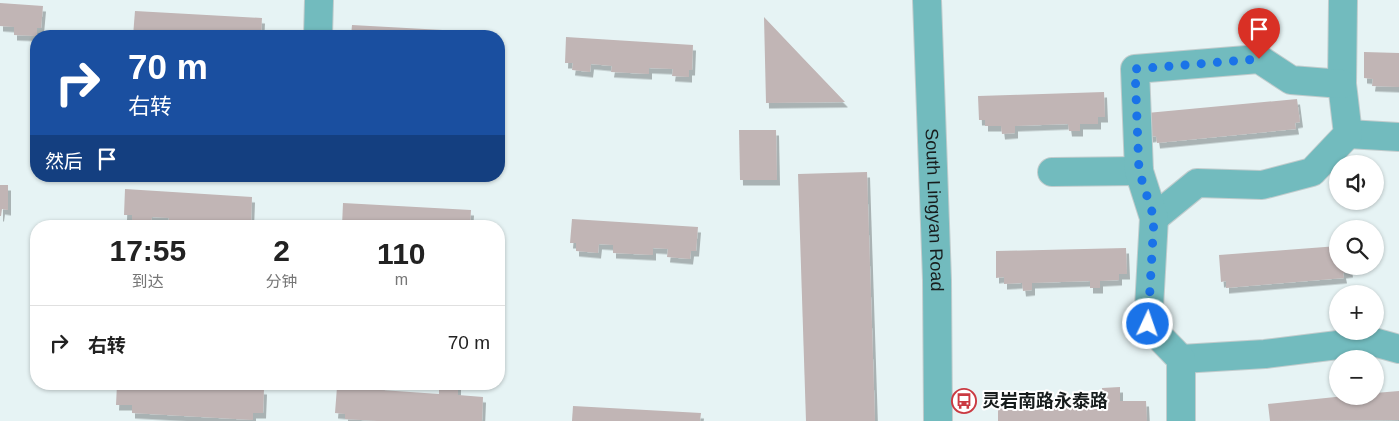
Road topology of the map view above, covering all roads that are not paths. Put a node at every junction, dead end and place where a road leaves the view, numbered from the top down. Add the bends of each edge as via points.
1 (319, 0) edge
2 (927, 0) edge
3 (1344, 0) edge
4 (318, 30) edge
5 (1342, 84) junction
6 (1348, 134) junction
7 (1399, 137) edge
8 (1139, 171) junction
9 (1052, 172) dead end
10 (1154, 218) junction
11 (1399, 349) edge
12 (1181, 358) junction
13 (938, 421) edge
14 (1181, 421) edge

1 - 4 street
2 - 13 street, South Lingyan Road
3 - 5 street
5 - 6 street
5 - 8 street via 1290,80 1259,59 1135,69
6 - 7 street
6 - 10 street via 1312,172 1262,185 1197,182
8 - 9 street
8 - 10 street
10 - 12 street via 1148,324
11 - 12 street via 1370,342 1265,354
12 - 14 street

